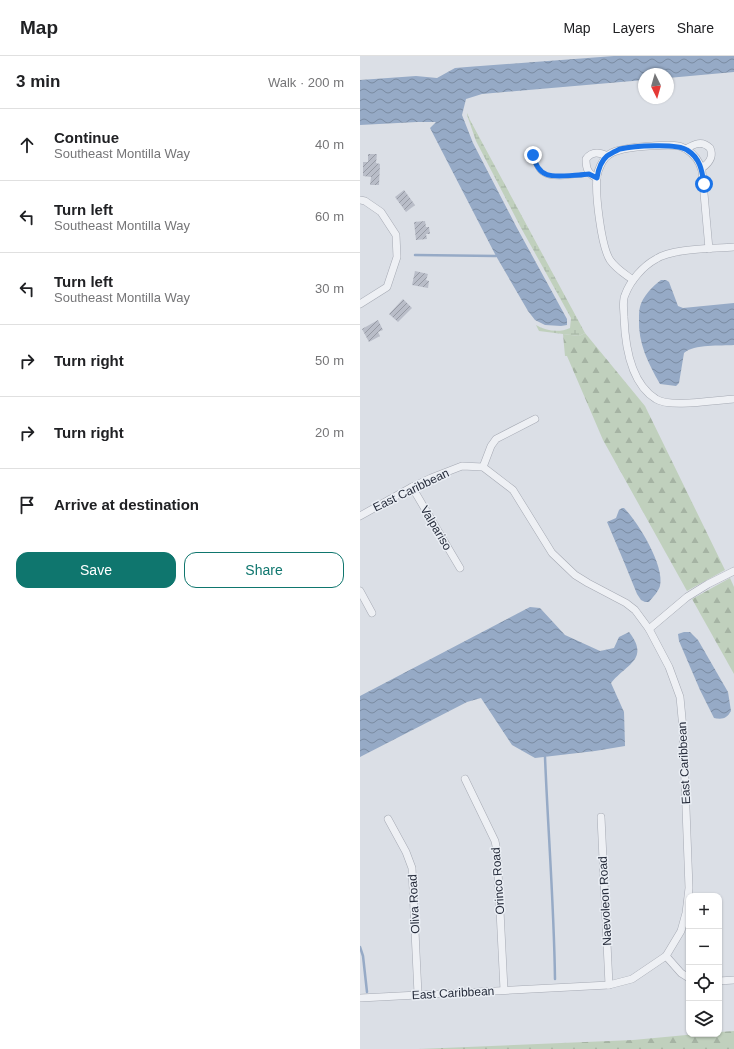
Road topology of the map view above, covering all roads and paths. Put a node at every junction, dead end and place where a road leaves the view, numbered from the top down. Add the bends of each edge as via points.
1 (686, 148) junction
2 (533, 155) dead end
3 (607, 156) junction
4 (702, 168) junction
5 (590, 174) junction
6 (597, 178) junction
7 (360, 200) edge
8 (734, 247) edge
9 (709, 249) junction
10 (633, 280) junction
11 (360, 304) edge
12 (734, 399) edge
13 (535, 419) dead end
14 (483, 466) junction
15 (412, 487) junction
16 (360, 516) edge
17 (460, 568) dead end
18 (734, 571) edge
19 (360, 591) edge
20 (372, 612) dead end
21 (649, 629) junction
22 (465, 779) dead end
23 (601, 818) dead end
24 (388, 819) dead end
25 (666, 956) junction
26 (686, 976) edge
27 (734, 980) edge
28 (722, 981) edge
29 (609, 985) junction
30 (504, 990) junction
31 (418, 994) junction
32 (360, 998) edge

1 - 3 street via 636,147 621,149
1 - 4 street
1 - 4 street via 698,143 704,143 710,148 712,157
2 - 5 lane via 539,170 544,174
3 - 5 street via 600,152 589,155 586,166
3 - 6 street
4 - 9 street
5 - 6 street
6 - 10 street via 599,217 609,259
7 - 11 street via 366,201 381,212 396,235 397,257 387,286
8 - 9 street
9 - 10 street via 676,252 656,258
10 - 12 street via 624,297 625,337 632,368 642,386 656,400 676,404
13 - 14 street via 496,439
14 - 15 street, East Caribbean via 462,466
14 - 21 street, East Caribbean via 513,490 552,553 575,575 635,610
15 - 16 street, East Caribbean
15 - 17 street, Valpariso
18 - 21 street via 687,597
19 - 20 street
21 - 25 street, East Caribbean via 669,667 680,697 683,729 689,888 681,931
22 - 30 street, Orinco Road via 495,841 497,851
23 - 29 street, Naevoleon Road
24 - 31 street, Oliva Road via 406,852 413,875
25 - 26 street
25 - 29 street, East Caribbean via 632,979
27 - 28 street
29 - 30 street, East Caribbean
30 - 31 street, East Caribbean
31 - 32 street, East Caribbean

